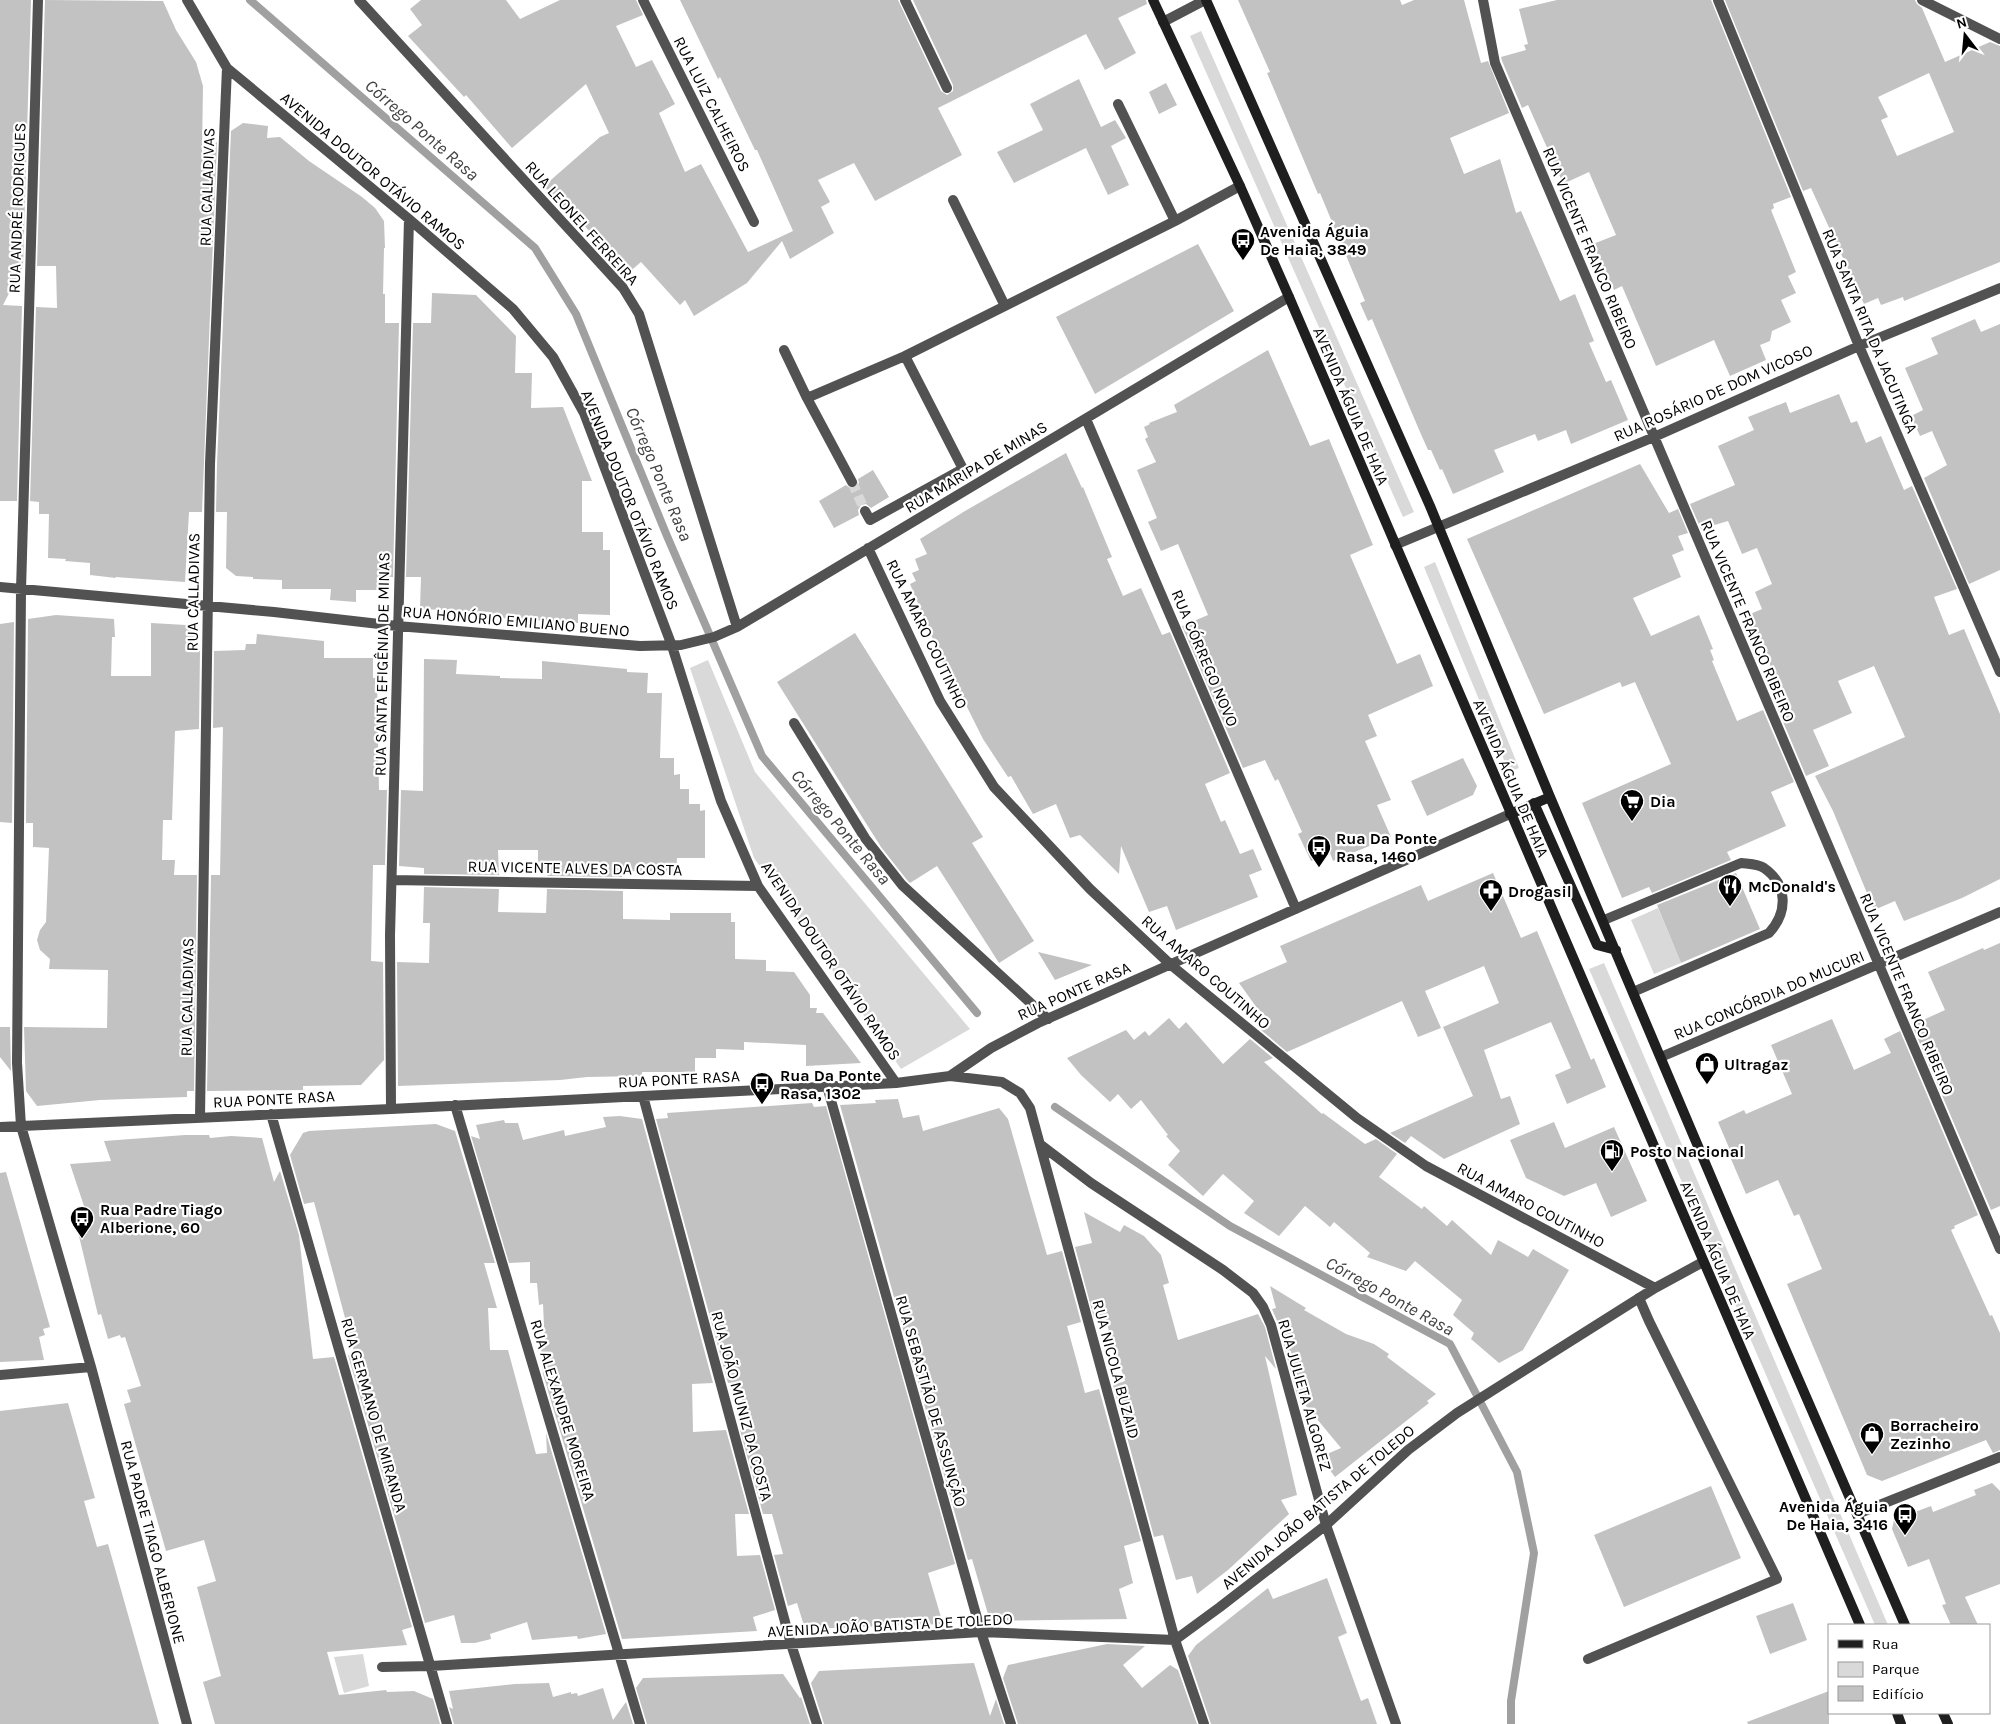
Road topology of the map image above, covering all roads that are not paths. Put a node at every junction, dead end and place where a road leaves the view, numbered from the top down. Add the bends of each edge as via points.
1 (38, 0) edge
2 (187, 0) edge
3 (359, 0) edge
4 (643, 0) edge
5 (904, 0) edge
6 (1152, 0) edge
7 (1206, 0) edge
8 (1483, 0) edge
9 (1718, 0) edge
10 (1922, 0) edge
11 (1164, 22) junction
12 (2000, 39) edge
13 (227, 68) junction
14 (947, 88) dead end
15 (1118, 104) dead end
16 (1240, 186) junction
17 (953, 200) dead end
18 (409, 219) junction
19 (1174, 221) junction
20 (754, 222) dead end
21 (2000, 288) edge
22 (1289, 297) junction
23 (1005, 306) junction
24 (1859, 346) junction
25 (784, 350) dead end
26 (905, 356) junction
27 (807, 398) junction
28 (1086, 418) junction
29 (1654, 437) junction
30 (852, 482) tunnel mouth
31 (866, 511) dead end
32 (1439, 526) junction
33 (1395, 545) junction
34 (868, 548) junction
35 (0, 588) edge
36 (21, 590) junction
37 (208, 607) junction
38 (398, 626) junction
39 (735, 628) junction
40 (676, 645) junction
41 (2000, 672) edge
42 (794, 723) dead end
43 (1550, 797) junction
44 (1534, 803) junction
45 (1510, 814) junction
46 (392, 880) junction
47 (758, 886) junction
48 (1296, 909) junction
49 (2000, 912) edge
50 (1604, 920) junction
51 (1616, 950) junction
52 (1171, 965) junction
53 (1878, 965) junction
54 (1633, 992) junction
55 (1043, 1021) junction
56 (1660, 1057) junction
57 (950, 1076) junction
58 (896, 1083) junction
59 (826, 1086) junction
60 (643, 1096) junction
61 (456, 1105) junction
62 (392, 1109) junction
63 (271, 1114) junction
64 (200, 1118) junction
65 (20, 1126) junction
66 (0, 1127) edge
67 (1041, 1145) junction
68 (2000, 1249) edge
69 (1703, 1262) junction
70 (1656, 1288) junction
71 (1640, 1298) junction
72 (91, 1367) junction
73 (0, 1375) edge
74 (2000, 1458) edge
75 (1857, 1514) junction
76 (1326, 1525) junction
77 (1860, 1624) edge
78 (1905, 1624) edge
79 (981, 1632) junction
80 (1175, 1640) junction
81 (791, 1644) junction
82 (621, 1654) junction
83 (1588, 1659) dead end
84 (431, 1666) junction
85 (382, 1667) dead end
86 (187, 1724) edge
87 (448, 1724) edge
88 (640, 1724) edge
89 (816, 1724) edge
90 (1011, 1724) edge
91 (1204, 1724) edge
92 (1396, 1724) edge

1 - 36 street, RUA ANDRÉ RODRIGUES
2 - 13 street, AVENIDA DOUTOR OTÁVIO RAMOS
3 - 39 street, RUA LEONEL FERREIRA via 623,288 639,314
4 - 20 street, RUA LUIZ CALHEIROS
5 - 14 street
6 - 11 main road, AVENIDA ÁGUIA DE HAIA
7 - 11 street
7 - 32 main road, AVENIDA ÁGUIA DE HAIA
8 - 29 street, RUA VICENTE FRANCO RIBEIRO via 1495,63
9 - 24 street, RUA SANTA RITA DA JACUTINGA
10 - 12 street
11 - 16 main road, AVENIDA ÁGUIA DE HAIA
13 - 18 street, AVENIDA DOUTOR OTÁVIO RAMOS
13 - 37 street, RUA CALLADIVAS via 210,464
15 - 19 street
16 - 19 street
16 - 22 main road, AVENIDA ÁGUIA DE HAIA
17 - 23 street
18 - 38 street, RUA SANTA EFIGÊNIA DE MINAS
18 - 40 street, AVENIDA DOUTOR OTÁVIO RAMOS via 513,309 553,357 584,413
19 - 23 street
21 - 24 street, RUA ROSÁRIO DE DOM VICOSO
22 - 28 street, RUA MARIPA DE MINAS
22 - 33 main road, AVENIDA ÁGUIA DE HAIA
23 - 26 street
24 - 29 street, RUA ROSÁRIO DE DOM VICOSO
24 - 41 street, RUA SANTA RITA DA JACUTINGA
25 - 27 street
26 - 27 street
26 - 31 street via 963,469 870,520
27 - 30 street
28 - 34 street, RUA MARIPA DE MINAS
28 - 48 street, RUA CÓRREGO NOVO
29 - 32 street, RUA ROSÁRIO DE DOM VICOSO
29 - 53 street, RUA VICENTE FRANCO RIBEIRO
32 - 33 street, RUA ROSÁRIO DE DOM VICOSO
32 - 43 main road, AVENIDA ÁGUIA DE HAIA
33 - 45 main road, AVENIDA ÁGUIA DE HAIA
34 - 39 street, RUA MARIPA DE MINAS
34 - 52 street, RUA AMARO COUTINHO via 940,701 994,787 1090,889
35 - 36 street, RUA HONÓRIO EMILIANO BUENO
36 - 37 street, RUA HONÓRIO EMILIANO BUENO
36 - 65 street, RUA ANDRÉ RODRIGUES via 17,1054
37 - 38 street, RUA HONÓRIO EMILIANO BUENO
37 - 64 street, RUA CALLADIVAS
38 - 40 street, RUA HONÓRIO EMILIANO BUENO via 640,646
38 - 46 street, RUA SANTA EFIGÊNIA DE MINAS
39 - 40 street, RUA MARIPA DE MINAS via 714,637
40 - 47 street, AVENIDA DOUTOR OTÁVIO RAMOS via 721,801
42 - 55 street via 865,838 902,885
43 - 44 main road
43 - 50 main road, AVENIDA ÁGUIA DE HAIA
44 - 45 main road
44 - 51 main road via 1597,944
45 - 48 street, RUA PONTE RASA
45 - 69 main road, AVENIDA ÁGUIA DE HAIA
46 - 47 street, RUA VICENTE ALVES DA COSTA
46 - 62 street, RUA SANTA EFIGÊNIA DE MINAS
47 - 58 street, AVENIDA DOUTOR OTÁVIO RAMOS
48 - 52 street, RUA PONTE RASA
49 - 53 street, RUA CONCÓRDIA DO MUCURI
50 - 51 main road, AVENIDA ÁGUIA DE HAIA
50 - 54 street via 1741,863 1762,867 1776,880 1784,898 1778,923 1769,932
51 - 54 main road, AVENIDA ÁGUIA DE HAIA
52 - 55 street, RUA PONTE RASA
52 - 70 street, RUA AMARO COUTINHO via 1357,1118 1426,1166
53 - 56 street, RUA CONCÓRDIA DO MUCURI
53 - 68 street, RUA VICENTE FRANCO RIBEIRO
54 - 56 main road, AVENIDA ÁGUIA DE HAIA
55 - 57 street, RUA PONTE RASA via 990,1048
56 - 75 main road, AVENIDA ÁGUIA DE HAIA
57 - 58 street, RUA PONTE RASA
57 - 67 street, RUA NICOLA BUZAID via 1002,1082 1020,1093 1030,1108
58 - 59 street, RUA PONTE RASA
59 - 60 street, RUA PONTE RASA
59 - 79 street, RUA SEBASTIÃO DE ASSUNÇÃO
60 - 61 street, RUA PONTE RASA
60 - 81 street, RUA JOÃO MUNIZ DA COSTA
61 - 62 street, RUA PONTE RASA
61 - 82 street, RUA ALEXANDRE MOREIRA
62 - 63 street, RUA PONTE RASA
63 - 64 street, RUA PONTE RASA
63 - 84 street, RUA GERMANO DE MIRANDA
64 - 65 street, RUA PONTE RASA
65 - 66 street, RUA PONTE RASA
65 - 72 street, RUA ANDRÉ RODRIGUES
67 - 76 street, RUA JULIETA ALGOREZ via 1091,1183 1253,1293 1271,1325
67 - 80 street, RUA NICOLA BUZAID via 1054,1203
69 - 70 street, AVENIDA JOÃO BATISTA DE TOLEDO
69 - 77 main road, AVENIDA ÁGUIA DE HAIA
70 - 71 street, AVENIDA JOÃO BATISTA DE TOLEDO
71 - 76 street, AVENIDA JOÃO BATISTA DE TOLEDO via 1457,1413 1408,1450
71 - 83 street via 1777,1579
72 - 73 street
72 - 86 street, RUA PADRE TIAGO ALBERIONE
74 - 75 street
75 - 78 main road, AVENIDA ÁGUIA DE HAIA
76 - 80 street, AVENIDA JOÃO BATISTA DE TOLEDO
76 - 92 street, RUA JULIETA ALGOREZ
79 - 80 street, AVENIDA JOÃO BATISTA DE TOLEDO
79 - 81 street, AVENIDA JOÃO BATISTA DE TOLEDO
79 - 90 street, RUA SEBASTIÃO DE ASSUNÇÃO
80 - 91 street, RUA NICOLA BUZAID
81 - 82 street, AVENIDA JOÃO BATISTA DE TOLEDO
81 - 89 street, RUA JOÃO MUNIZ DA COSTA
82 - 84 street, AVENIDA JOÃO BATISTA DE TOLEDO
82 - 88 street, RUA ALEXANDRE MOREIRA
84 - 85 street, AVENIDA JOÃO BATISTA DE TOLEDO
84 - 87 street, RUA GERMANO DE MIRANDA

